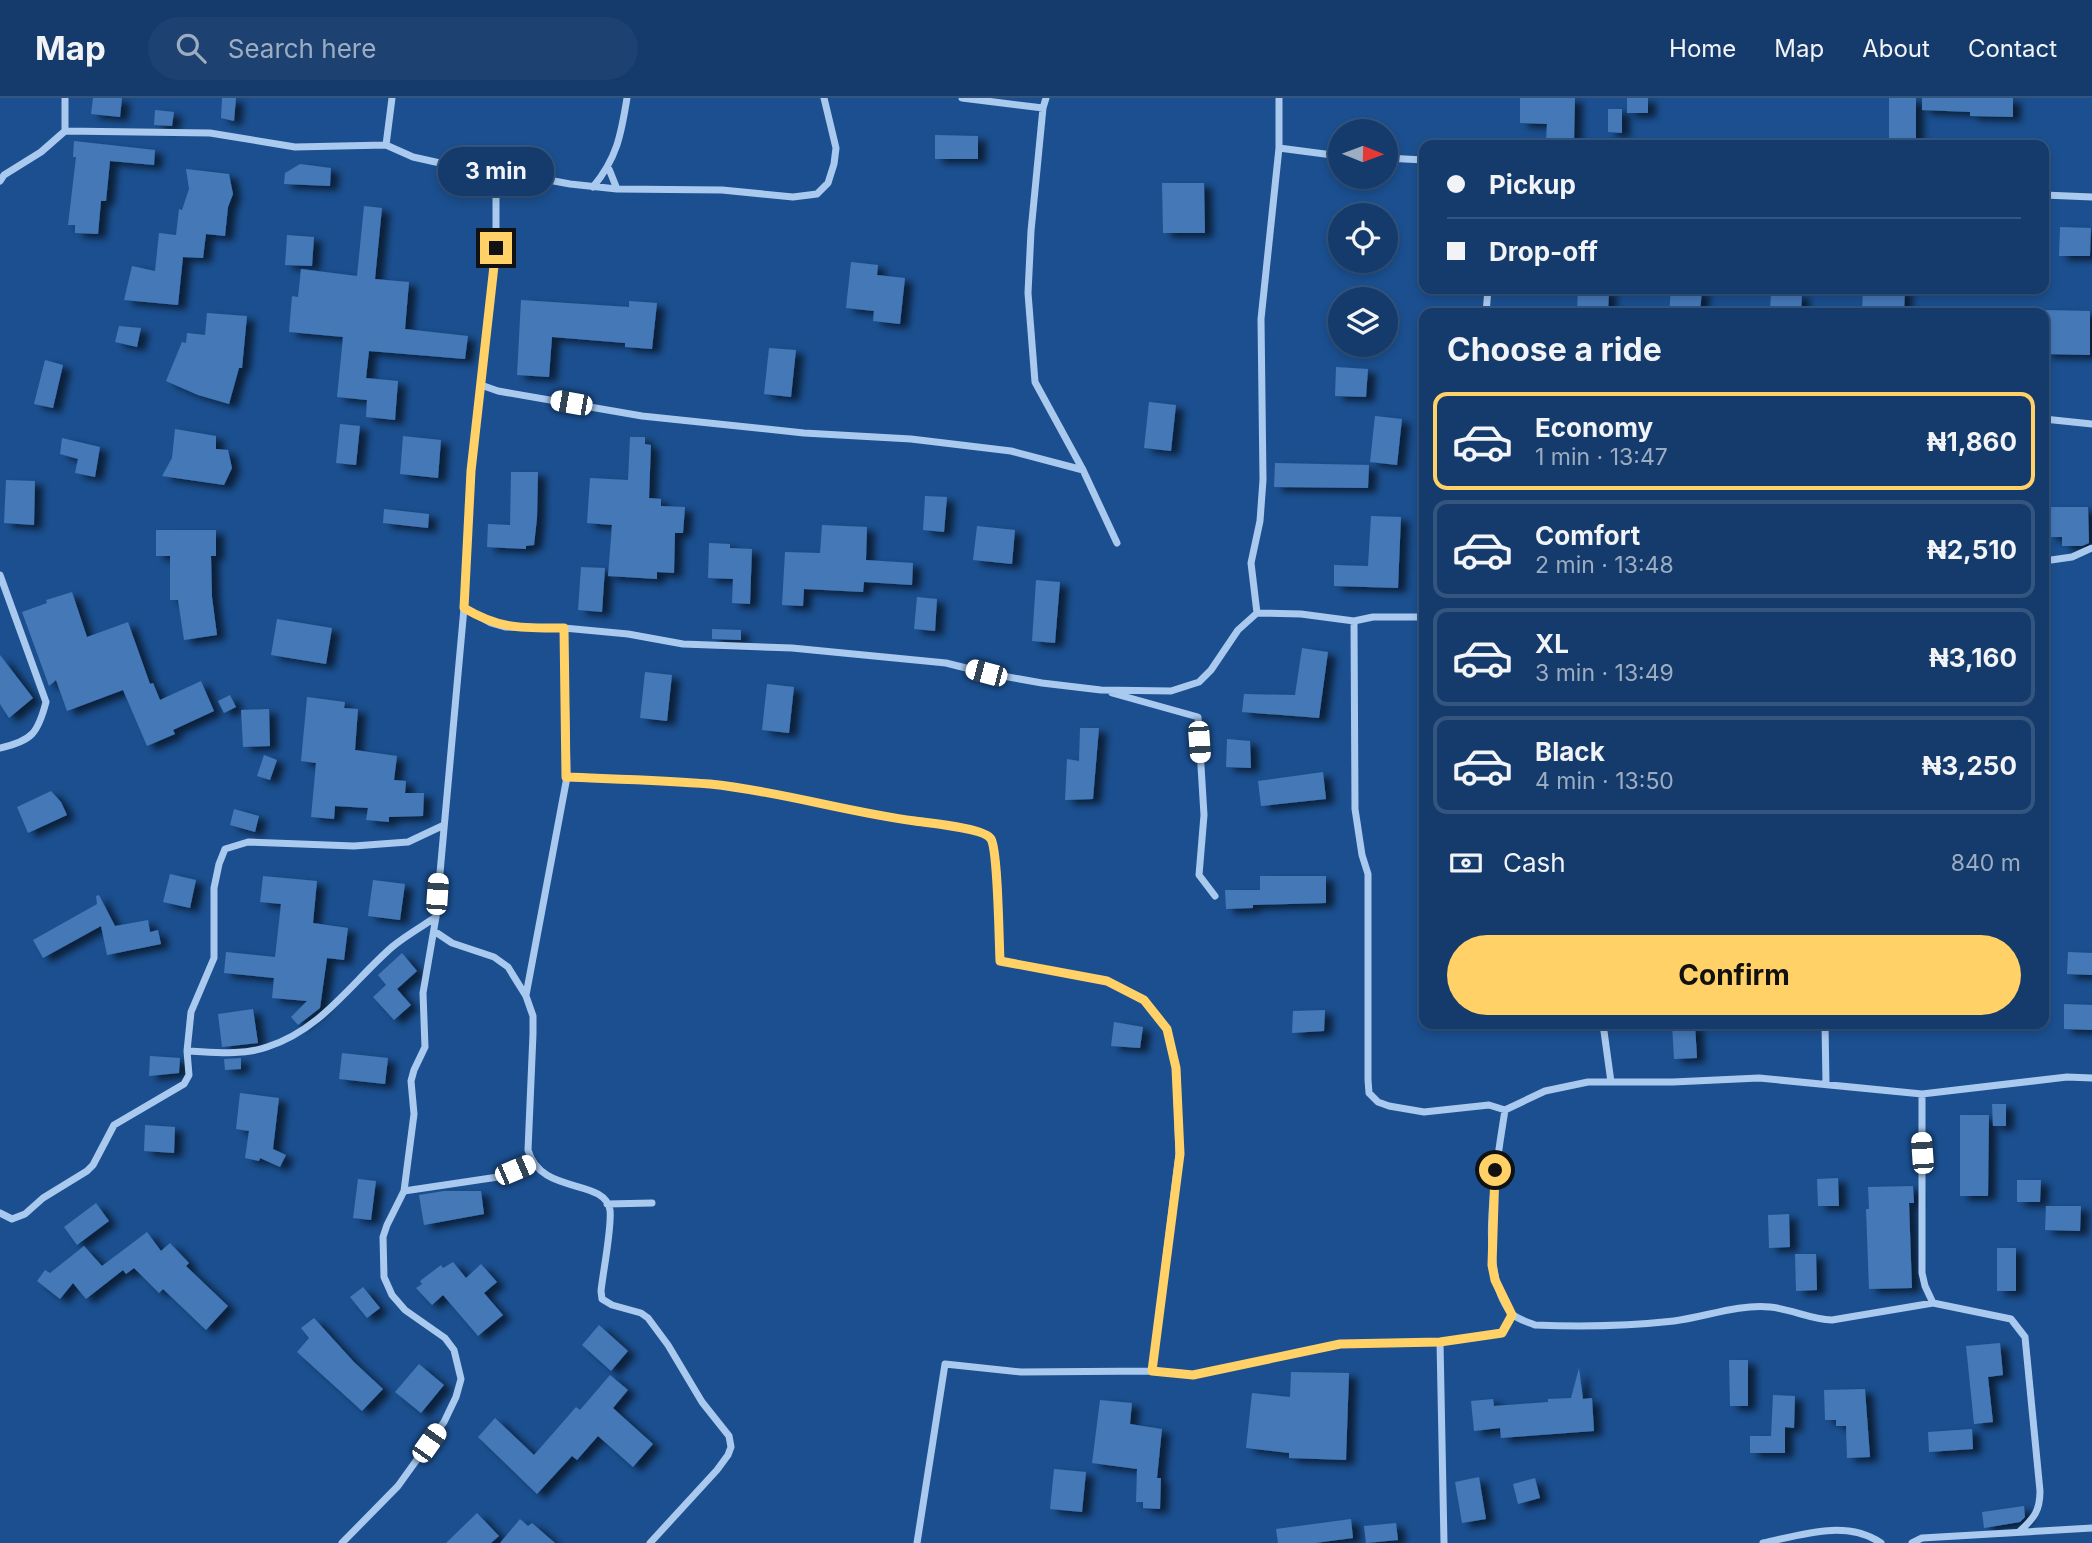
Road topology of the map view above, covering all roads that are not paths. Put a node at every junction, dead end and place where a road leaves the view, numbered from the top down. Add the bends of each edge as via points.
1 (65, 98) edge
2 (392, 98) edge
3 (627, 98) edge
4 (824, 98) edge
5 (962, 98) edge
6 (1046, 98) edge
7 (1279, 98) edge
8 (1043, 108) junction
9 (65, 131) junction
10 (386, 145) junction
11 (1279, 148) junction
12 (1328, 154) edge
13 (1398, 159) edge
14 (1419, 160) edge
15 (467, 169) junction
16 (609, 169) junction
17 (511, 173) junction
18 (0, 181) edge
19 (593, 187) junction
20 (617, 190) junction
21 (2049, 195) edge
22 (496, 196) junction
23 (2092, 197) edge
24 (481, 385) junction
25 (2049, 420) edge
26 (2092, 424) edge
27 (1083, 470) junction
28 (1118, 543) dead end
29 (2092, 548) edge
30 (2049, 560) edge
31 (0, 576) edge
32 (464, 608) junction
33 (1257, 613) junction
34 (1419, 617) edge
35 (1354, 621) junction
36 (564, 628) junction
37 (1101, 690) junction
38 (0, 748) edge
39 (566, 777) junction
40 (442, 826) junction
41 (1214, 897) dead end
42 (436, 917) junction
43 (434, 931) junction
44 (526, 996) junction
45 (1604, 1029) edge
46 (1825, 1029) edge
47 (187, 1051) junction
48 (2092, 1078) edge
49 (1611, 1082) junction
50 (1826, 1084) junction
51 (1922, 1094) junction
52 (1505, 1110) junction
53 (532, 1162) junction
54 (404, 1191) junction
55 (652, 1203) dead end
56 (607, 1204) junction
57 (0, 1213) edge
58 (1933, 1303) junction
59 (1512, 1315) junction
60 (1440, 1342) junction
61 (1152, 1371) junction
62 (2092, 1528) edge
63 (2021, 1531) junction
64 (342, 1543) edge
65 (650, 1543) edge
66 (917, 1543) edge
67 (1444, 1543) edge
68 (1763, 1543) edge
69 (1881, 1543) edge
70 (1912, 1543) edge

1 - 9 street
2 - 10 street
3 - 16 street
4 - 20 street via 834,164 828,183 817,194
5 - 8 street
6 - 8 street
7 - 11 street
8 - 27 street via 1028,293 1032,358 1044,402
9 - 10 street via 210,133 296,147
9 - 18 street
10 - 15 street via 413,157
11 - 12 street
11 - 33 street via 1261,319 1263,480 1251,563
13 - 14 street
15 - 17 street
15 - 22 street
16 - 19 street
16 - 20 street
17 - 19 street
17 - 22 street
19 - 20 street
21 - 23 street
22 - 24 street via 496,248
24 - 27 street via 642,416 1011,451
24 - 32 street
25 - 26 street
27 - 28 street
29 - 30 street
31 - 38 street via 46,702 35,732 23,742
32 - 36 street via 505,627
32 - 40 street
33 - 35 street
33 - 37 street via 1238,630 1199,682 1171,691
34 - 35 street
35 - 52 street via 1355,809 1368,874 1369,1093 1378,1102 1424,1112 1489,1105
36 - 37 street via 683,644 792,648 946,663
36 - 39 street
37 - 41 street via 1198,717 1204,815 1199,874
39 - 44 street
39 - 61 street via 710,784 988,835 992,840 1000,961 1107,981 1144,1000 1167,1029 1176,1068 1180,1154
40 - 42 street
40 - 47 street via 408,842 354,846 248,842 225,849 214,888 214,958 191,1012
42 - 43 street
42 - 47 street via 393,946 331,1008 289,1037 266,1048 233,1053
43 - 44 street via 452,943 494,957 508,967
43 - 54 street via 423,993 425,1047 411,1081 414,1114
44 - 53 street via 533,1016 528,1128
45 - 49 street
46 - 50 street
47 - 57 street via 189,1074 184,1084 114,1125 87,1171 19,1217
48 - 51 street
49 - 50 street via 1759,1078
49 - 52 street via 1545,1091
50 - 51 street
51 - 58 street via 1922,1273
52 - 59 street via 1495,1170 1492,1265
53 - 54 street via 498,1177
53 - 56 street via 539,1172 594,1192
54 - 64 street via 383,1237 384,1278 405,1310 445,1338 454,1350 461,1379 444,1422 398,1486
55 - 56 street
56 - 65 street via 602,1299 648,1318 729,1436 731,1447 717,1470
58 - 59 street via 1832,1320 1770,1307 1677,1321 1589,1327 1535,1325
58 - 63 street via 2011,1319 2025,1337 2040,1507
59 - 60 street via 1502,1333
60 - 61 street via 1340,1344 1193,1375
60 - 67 street
61 - 66 street via 1021,1372 945,1364
62 - 63 street
63 - 70 street via 1922,1538
68 - 69 street via 1826,1530 1854,1530

